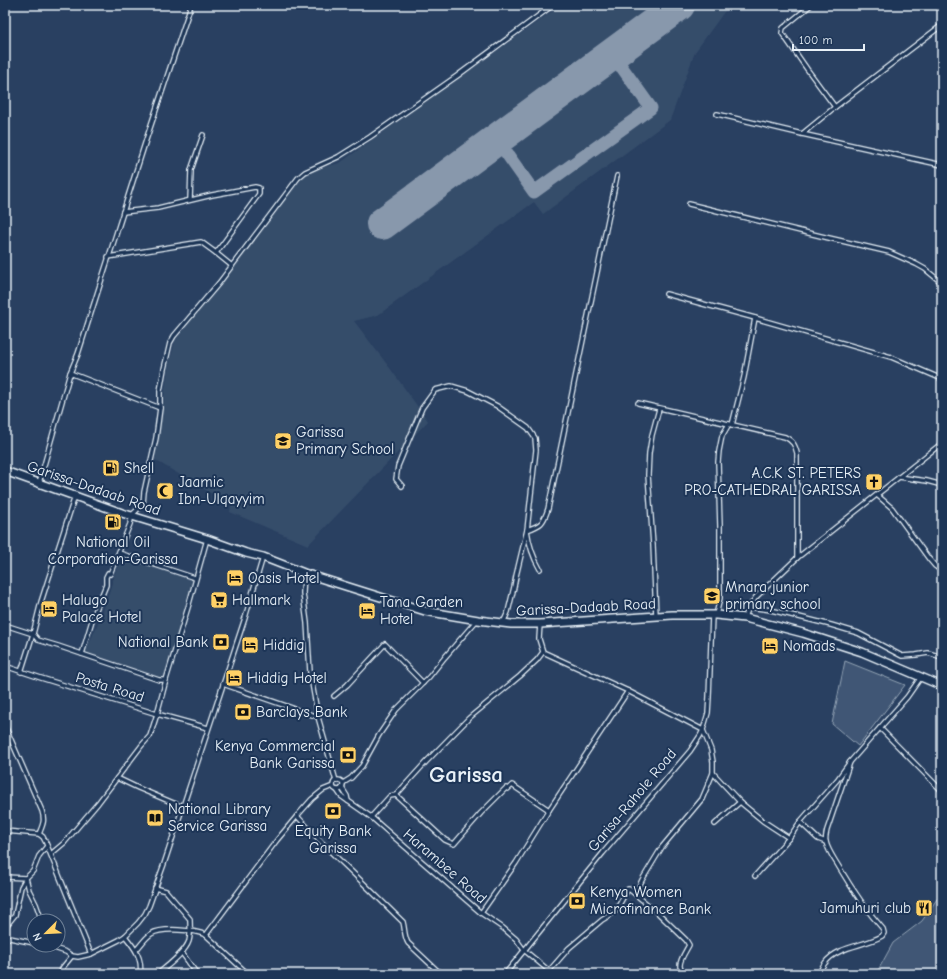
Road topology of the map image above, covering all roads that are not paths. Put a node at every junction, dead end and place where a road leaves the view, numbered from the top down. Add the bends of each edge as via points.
1 (191, 5) edge
2 (552, 5) edge
3 (811, 5) edge
4 (942, 25) edge
5 (835, 107) junction
6 (717, 114) dead end
7 (802, 134) junction
8 (203, 135) dead end
9 (942, 165) edge
10 (618, 176) dead end
11 (190, 200) junction
12 (689, 204) dead end
13 (123, 212) junction
14 (216, 253) junction
15 (108, 257) junction
16 (232, 266) junction
17 (942, 283) edge
18 (666, 294) dead end
19 (755, 318) junction
20 (70, 373) junction
21 (942, 379) edge
22 (638, 403) dead end
23 (160, 408) junction
24 (659, 409) junction
25 (731, 425) junction
26 (942, 443) edge
27 (5, 471) edge
28 (899, 477) junction
29 (39, 483) junction
30 (942, 485) edge
31 (402, 486) dead end
32 (76, 495) junction
33 (877, 495) junction
34 (132, 515) junction
35 (527, 530) junction
36 (207, 539) junction
37 (119, 552) junction
38 (263, 557) junction
39 (797, 558) junction
40 (540, 569) dead end
41 (942, 570) edge
42 (304, 573) junction
43 (195, 578) junction
44 (749, 607) junction
45 (714, 615) junction
46 (656, 616) junction
47 (744, 618) junction
48 (478, 620) junction
49 (503, 623) junction
50 (540, 624) junction
51 (5, 625) edge
52 (33, 634) junction
53 (543, 652) junction
54 (82, 654) junction
55 (942, 657) edge
56 (5, 666) edge
57 (21, 672) junction
58 (921, 677) junction
59 (166, 680) junction
60 (423, 683) junction
61 (223, 684) junction
62 (942, 686) edge
63 (628, 691) junction
64 (334, 696) dead end
65 (157, 714) junction
66 (318, 717) junction
67 (5, 726) edge
68 (208, 728) junction
69 (880, 728) junction
70 (703, 730) junction
71 (850, 762) junction
72 (713, 773) junction
73 (117, 778) junction
74 (336, 781) junction
75 (343, 783) junction
76 (333, 786) junction
77 (342, 788) junction
78 (337, 790) junction
79 (942, 791) edge
80 (396, 795) junction
81 (348, 801) junction
82 (740, 802) junction
83 (183, 807) junction
84 (549, 810) junction
85 (297, 816) junction
86 (370, 818) junction
87 (800, 822) junction
88 (715, 824) dead end
89 (5, 831) edge
90 (39, 834) junction
91 (789, 838) junction
92 (826, 842) junction
93 (47, 846) junction
94 (51, 854) junction
95 (755, 876) dead end
96 (5, 877) edge
97 (26, 878) junction
98 (155, 888) junction
99 (628, 889) junction
100 (39, 913) edge
101 (481, 913) junction
102 (5, 926) edge
103 (190, 931) junction
104 (206, 935) junction
105 (125, 936) junction
106 (5, 938) edge
107 (26, 942) edge
108 (136, 950) junction
109 (524, 950) junction
110 (66, 952) edge
111 (182, 953) junction
112 (91, 954) junction
113 (72, 956) junction
114 (551, 972) edge
115 (60, 974) edge
116 (140, 974) edge
117 (158, 974) edge
118 (197, 974) edge
119 (248, 974) edge
120 (441, 974) edge
121 (505, 974) edge
122 (686, 974) edge
123 (819, 974) edge

1 - 13 street
2 - 16 street via 370,137 338,157 305,172
3 - 5 street via 785,26 782,33
4 - 5 street
5 - 7 street
6 - 7 street
7 - 9 street
8 - 11 street via 191,170
10 - 35 street via 548,509 544,520 538,526
11 - 13 street via 158,208
11 - 14 street via 259,188 259,194
12 - 17 street via 888,252 925,269
13 - 15 street
14 - 15 street via 201,242
14 - 16 street
15 - 20 street
16 - 23 street via 174,336 164,369
18 - 19 street
19 - 21 street via 891,357
19 - 25 street, Garisa-Rahole Road via 744,377
20 - 23 street
20 - 29 street
22 - 24 street
23 - 34 street via 143,504
24 - 25 street
24 - 46 street via 649,453 648,475
25 - 39 street via 785,437 795,445
25 - 45 street, Garisa-Rahole Road via 722,436 718,462 720,598
26 - 28 street
27 - 29 highway, Garissa-Dadaab Road
28 - 30 street
28 - 33 street
29 - 32 highway, Garissa-Dadaab Road
31 - 35 street via 396,479 398,466 422,408 435,390 451,386 468,391 516,419 528,428 535,438 536,450
32 - 34 highway, Garissa-Dadaab Road
32 - 52 street
33 - 39 street
33 - 41 street via 892,508 929,559
34 - 36 highway, Garissa-Dadaab Road
34 - 37 street
35 - 40 street via 531,550
35 - 49 street via 508,612
36 - 38 highway, Garissa-Dadaab Road
36 - 43 street
37 - 43 street
37 - 54 street via 110,574 106,577 106,585
38 - 42 highway, Garissa-Dadaab Road
38 - 61 street
39 - 44 street
42 - 48 highway, Garissa-Dadaab Road via 425,610
42 - 66 street via 303,593 310,672
43 - 59 street
44 - 47 street
44 - 55 street via 831,625 858,634 902,656 928,653
45 - 46 highway, Garissa-Dadaab Road
45 - 47 highway, Garissa-Dadaab Road
45 - 70 street, Garisa-Rahole Road via 708,713
46 - 50 highway, Garissa-Dadaab Road
47 - 58 highway, Garissa-Dadaab Road via 862,652
48 - 49 highway, Garissa-Dadaab Road
48 - 60 street
49 - 50 highway, Garissa-Dadaab Road
50 - 53 street via 539,640
51 - 52 street
52 - 54 street via 38,640
52 - 57 street
53 - 63 street
53 - 80 street via 520,676 469,718
54 - 59 street via 158,680
56 - 57 street, Posta Road
57 - 65 street, Posta Road
58 - 62 highway, Garissa-Dadaab Road
58 - 69 street
59 - 65 street
60 - 64 street via 385,644
60 - 75 street via 396,710 362,766
61 - 66 street
61 - 68 street
63 - 70 street
63 - 84 street
65 - 68 street, Posta Road
65 - 73 street via 150,736
66 - 74 street
67 - 90 street via 42,811 44,819
68 - 83 street
69 - 71 street
69 - 79 street
70 - 72 street via 712,750
70 - 109 street, Garisa-Rahole Road via 690,750
71 - 87 street
71 - 92 street via 827,830
72 - 82 street
72 - 99 street via 702,799 662,847 637,891
73 - 83 street
73 - 94 street via 64,844
74 - 75 street
74 - 76 street
75 - 77 street
76 - 78 street
76 - 85 street via 322,790
77 - 78 street
77 - 81 street, Harambee Road
78 - 81 street, Harambee Road via 340,796
80 - 84 street via 445,840 454,844 481,813 512,785
80 - 86 street via 390,796
81 - 86 street, Harambee Road
82 - 88 street
82 - 91 street
83 - 98 street
84 - 101 street
85 - 104 street
85 - 120 street via 330,852 403,922 405,939
86 - 101 street, Harambee Road
87 - 91 street
87 - 92 street via 818,839
89 - 90 street
90 - 93 street
91 - 95 street
92 - 123 street via 848,882 884,933 876,939 833,955 825,962
93 - 94 street
93 - 97 street via 39,856 33,871
94 - 112 street
96 - 97 street
97 - 100 street
97 - 102 street via 21,887 15,914
98 - 103 street via 166,891 190,918
98 - 105 street via 145,914
99 - 114 street via 615,912 569,948
99 - 122 street via 657,912 690,945 680,963 682,971
101 - 109 street, Harambee Road via 516,939
103 - 104 street
103 - 108 street via 156,932
103 - 111 street via 188,943
104 - 119 street
105 - 108 street
105 - 112 street
106 - 107 street
108 - 116 street via 140,958
109 - 114 street, Harambee Road
109 - 121 street, Garisa-Rahole Road
110 - 113 street
111 - 117 street
111 - 118 street
112 - 113 street
113 - 115 street

